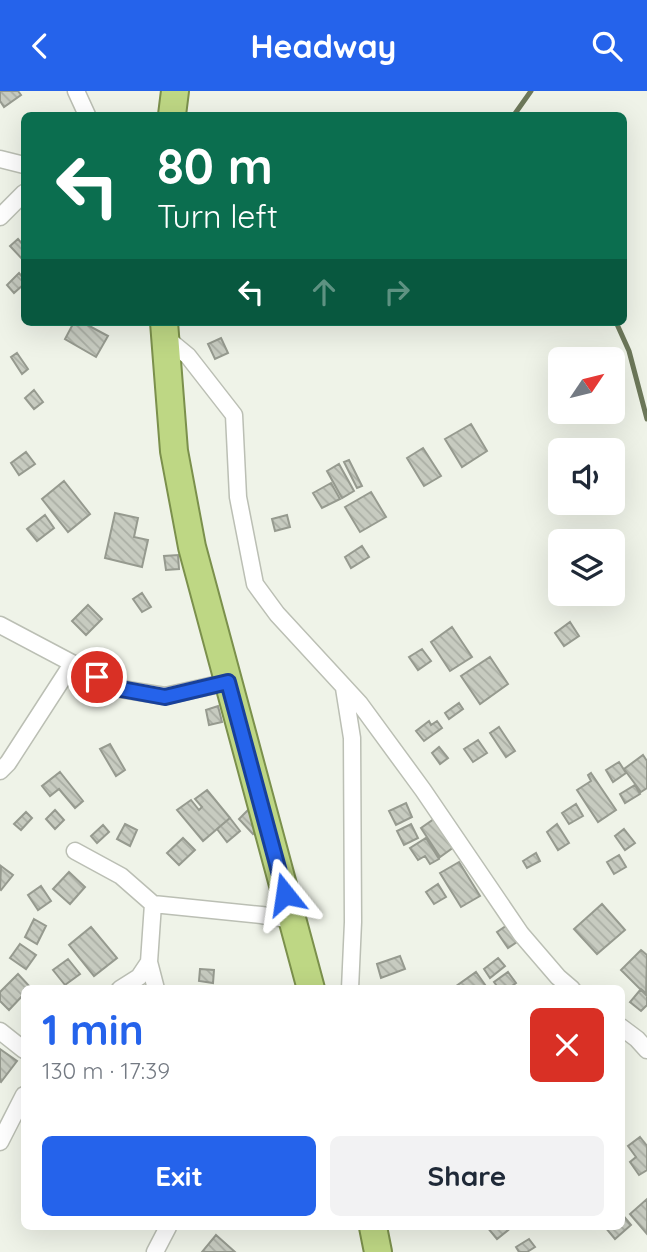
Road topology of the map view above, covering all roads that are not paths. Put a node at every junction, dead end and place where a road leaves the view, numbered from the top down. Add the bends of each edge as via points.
1 (76, 91) edge
2 (175, 91) edge
3 (86, 112) edge
4 (172, 112) edge
5 (0, 159) edge
6 (21, 164) edge
7 (21, 196) edge
8 (0, 217) edge
9 (165, 330) edge
10 (0, 625) edge
11 (72, 664) junction
12 (228, 682) junction
13 (344, 687) junction
14 (0, 771) edge
15 (75, 852) dead end
16 (153, 904) junction
17 (293, 920) junction
18 (149, 962) junction
19 (126, 985) edge
20 (155, 985) edge
21 (310, 985) edge
22 (350, 985) edge
23 (567, 985) edge
24 (625, 1030) edge
25 (0, 1031) edge
26 (21, 1048) edge
27 (647, 1050) edge
28 (21, 1101) edge
29 (0, 1142) edge
30 (166, 1230) edge
31 (374, 1230) edge
32 (155, 1252) edge
33 (378, 1252) edge

1 - 3 street
2 - 4 highway
5 - 6 street
7 - 8 street
9 - 12 highway via 174,451 192,547
9 - 13 street via 233,415 238,497 256,584 277,614
10 - 11 street
11 - 12 street via 121,689 165,697
11 - 14 street
12 - 17 highway
13 - 22 street via 352,738
13 - 23 street via 424,790 521,934
15 - 16 street via 121,876
16 - 17 street
16 - 18 street
17 - 21 highway
18 - 19 street
18 - 20 street
24 - 27 street
25 - 26 street
28 - 29 street
30 - 32 street
31 - 33 highway

